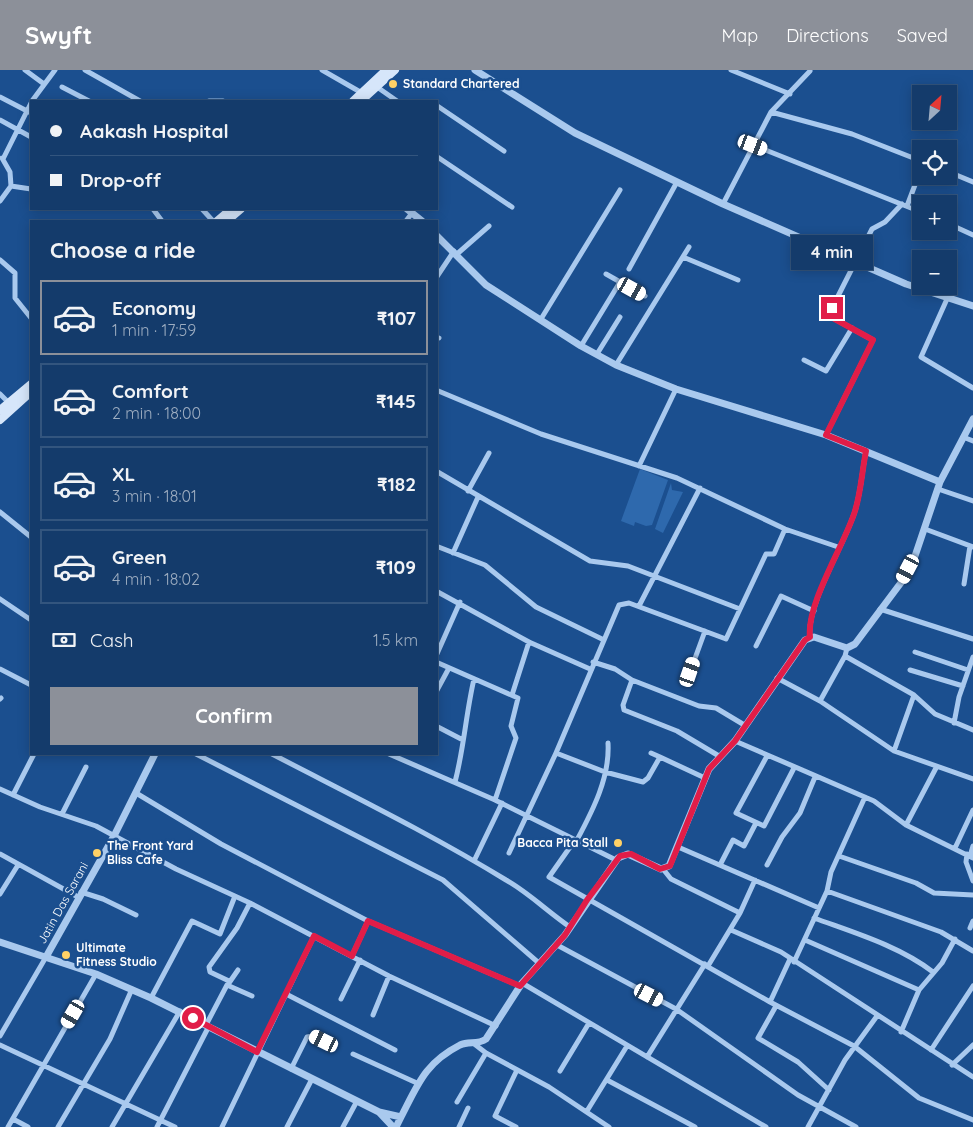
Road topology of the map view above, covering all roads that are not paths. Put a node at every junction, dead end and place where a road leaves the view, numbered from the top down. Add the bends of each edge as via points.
1 (25, 70) edge
2 (55, 70) edge
3 (85, 70) edge
4 (322, 70) edge
5 (386, 70) edge
6 (395, 70) edge
7 (475, 70) edge
8 (731, 70) edge
9 (810, 71) edge
10 (44, 84) junction
11 (62, 87) dead end
12 (377, 88) junction
13 (790, 94) junction
14 (0, 97) edge
15 (361, 99) edge
16 (33, 100) edge
17 (87, 100) edge
18 (138, 100) edge
19 (395, 100) edge
20 (438, 106) edge
21 (29, 112) edge
22 (771, 112) junction
23 (0, 120) edge
24 (17, 130) junction
25 (30, 136) edge
26 (753, 145) junction
27 (504, 151) dead end
28 (438, 157) edge
29 (912, 157) edge
30 (1, 158) edge
31 (957, 175) edge
32 (677, 182) junction
33 (973, 182) edge
34 (914, 185) edge
35 (11, 186) junction
36 (30, 189) edge
37 (620, 190) dead end
38 (0, 201) edge
39 (723, 204) junction
40 (905, 205) junction
41 (512, 206) dead end
42 (912, 208) edge
43 (203, 210) edge
44 (230, 210) edge
45 (240, 210) edge
46 (410, 211) edge
47 (212, 220) edge
48 (217, 220) edge
49 (228, 220) edge
50 (421, 220) edge
51 (489, 226) dead end
52 (957, 228) edge
53 (973, 235) edge
54 (438, 237) edge
55 (689, 247) dead end
56 (455, 253) junction
57 (683, 257) junction
58 (0, 260) edge
59 (854, 262) junction
60 (629, 269) dead end
61 (606, 274) dead end
62 (438, 275) edge
63 (738, 280) dead end
64 (620, 282) junction
65 (646, 296) dead end
66 (947, 299) junction
67 (973, 306) edge
68 (30, 317) edge
69 (620, 317) dead end
70 (541, 319) junction
71 (852, 328) junction
72 (582, 346) junction
73 (597, 354) junction
74 (804, 360) dead end
75 (616, 365) junction
76 (30, 385) edge
77 (676, 388) junction
78 (973, 388) edge
79 (438, 391) edge
80 (30, 393) edge
81 (0, 394) edge
82 (8, 402) junction
83 (0, 410) edge
84 (973, 419) edge
85 (0, 420) edge
86 (826, 435) junction
87 (964, 437) junction
88 (973, 441) edge
89 (866, 451) junction
90 (489, 452) dead end
91 (639, 466) junction
92 (438, 473) edge
93 (939, 485) junction
94 (700, 488) junction
95 (468, 491) junction
96 (478, 497) junction
97 (973, 501) edge
98 (0, 512) edge
99 (785, 529) junction
100 (925, 529) junction
101 (30, 536) edge
102 (971, 546) edge
103 (838, 547) junction
104 (438, 548) edge
105 (453, 553) junction
106 (653, 576) junction
107 (964, 584) dead end
108 (438, 592) edge
109 (0, 599) edge
110 (460, 602) junction
111 (639, 606) junction
112 (740, 609) junction
113 (880, 609) junction
114 (814, 611) junction
115 (30, 619) edge
116 (705, 631) junction
117 (810, 637) junction
118 (973, 638) edge
119 (604, 640) junction
120 (529, 642) junction
121 (756, 646) dead end
122 (847, 648) junction
123 (438, 652) edge
124 (915, 652) dead end
125 (845, 656) junction
126 (973, 657) edge
127 (593, 662) junction
128 (438, 663) edge
129 (449, 668) junction
130 (0, 669) edge
131 (590, 669) junction
132 (910, 670) dead end
133 (968, 670) junction
134 (690, 672) dead end
135 (777, 678) junction
136 (474, 680) junction
137 (632, 680) junction
138 (30, 684) edge
139 (963, 686) junction
140 (438, 688) edge
141 (512, 695) junction
142 (914, 695) junction
143 (820, 701) junction
144 (954, 723) junction
145 (746, 726) junction
146 (438, 727) edge
147 (973, 730) edge
148 (463, 740) junction
149 (735, 741) junction
150 (608, 742) dead end
151 (894, 751) junction
152 (556, 753) junction
153 (652, 753) dead end
154 (33, 755) edge
155 (155, 755) edge
156 (198, 755) edge
157 (274, 755) edge
158 (391, 755) edge
159 (719, 756) junction
160 (767, 756) junction
161 (660, 757) junction
162 (86, 767) dead end
163 (794, 768) junction
164 (936, 768) junction
165 (605, 772) junction
166 (815, 777) junction
167 (705, 778) junction
168 (973, 780) edge
169 (455, 782) junction
170 (0, 789) edge
171 (136, 793) junction
172 (13, 795) junction
173 (864, 797) junction
174 (495, 800) junction
175 (502, 803) junction
176 (973, 810) edge
177 (62, 814) junction
178 (527, 816) junction
179 (756, 823) junction
180 (906, 825) junction
181 (114, 836) junction
182 (576, 840) junction
183 (973, 846) edge
184 (678, 847) junction
185 (955, 848) junction
186 (508, 853) dead end
187 (0, 854) edge
188 (838, 856) junction
189 (970, 856) edge
190 (616, 860) junction
191 (474, 861) junction
192 (18, 865) junction
193 (720, 865) junction
194 (767, 865) dead end
195 (663, 869) junction
196 (755, 880) junction
197 (973, 881) edge
198 (826, 891) junction
199 (0, 894) edge
200 (973, 894) edge
201 (80, 895) junction
202 (235, 896) junction
203 (587, 900) junction
204 (250, 903) junction
205 (819, 908) junction
206 (740, 913) junction
207 (136, 915) dead end
208 (814, 918) junction
209 (368, 921) junction
210 (973, 921) edge
211 (570, 927) junction
212 (970, 928) dead end
213 (731, 930) junction
214 (314, 936) junction
215 (956, 939) junction
216 (805, 940) junction
217 (0, 942) edge
218 (557, 945) junction
219 (973, 951) edge
220 (46, 956) junction
221 (352, 956) junction
222 (360, 960) junction
223 (792, 961) junction
224 (540, 964) junction
225 (706, 965) junction
226 (238, 970) dead end
227 (933, 972) junction
228 (96, 974) junction
229 (390, 976) junction
230 (228, 983) junction
231 (521, 984) junction
232 (973, 986) edge
233 (132, 989) junction
234 (918, 990) junction
235 (286, 994) junction
236 (252, 996) dead end
237 (151, 998) junction
238 (341, 999) dead end
239 (770, 1002) junction
240 (776, 1006) junction
241 (676, 1009) junction
242 (180, 1012) junction
243 (373, 1015) dead end
244 (877, 1016) junction
245 (589, 1023) junction
246 (208, 1026) junction
247 (496, 1026) junction
248 (901, 1032) junction
249 (0, 1036) edge
250 (473, 1043) junction
251 (0, 1045) edge
252 (334, 1045) dead end
253 (973, 1045) edge
254 (627, 1046) junction
255 (854, 1046) junction
256 (395, 1050) dead end
257 (931, 1050) junction
258 (257, 1052) junction
259 (486, 1053) junction
260 (354, 1054) dead end
261 (647, 1058) junction
262 (44, 1064) junction
263 (952, 1065) junction
264 (291, 1069) junction
265 (517, 1070) junction
266 (560, 1071) dead end
267 (973, 1077) edge
268 (312, 1079) junction
269 (608, 1080) junction
270 (84, 1083) junction
271 (418, 1084) junction
272 (829, 1090) junction
273 (357, 1101) junction
274 (457, 1102) dead end
275 (126, 1104) junction
276 (468, 1108) dead end
277 (819, 1108) junction
278 (587, 1111) junction
279 (379, 1112) junction
280 (401, 1117) junction
281 (13, 1119) junction
282 (160, 1120) junction
283 (973, 1120) edge
284 (391, 1126) edge
285 (606, 1126) edge
286 (8, 1127) edge
287 (28, 1127) edge
288 (58, 1127) edge
289 (112, 1127) edge
290 (157, 1127) edge
291 (175, 1127) edge
292 (222, 1127) edge
293 (287, 1127) edge
294 (343, 1127) edge
295 (459, 1127) edge
296 (516, 1127) edge
297 (695, 1127) edge
298 (766, 1127) edge
299 (808, 1127) edge
300 (856, 1127) edge

1 - 10 street
2 - 10 street
3 - 18 street
4 - 15 street
5 - 15 main road
6 - 12 main road
7 - 32 street via 568,129
8 - 13 street
9 - 13 street
10 - 16 street
11 - 17 street
12 - 15 main road
12 - 19 street
13 - 22 street
14 - 21 street
20 - 27 street
21 - 24 street
22 - 26 street
22 - 29 street via 852,134
23 - 24 street
24 - 25 street
24 - 30 street
26 - 39 street
26 - 40 street
28 - 41 street
30 - 35 street via 10,172
31 - 33 street
32 - 39 street
32 - 60 street
34 - 40 street
35 - 36 street
35 - 38 street
37 - 70 street
39 - 59 street
40 - 42 street
40 - 59 street via 872,229
43 - 47 street
44 - 48 main road
45 - 49 main road
46 - 50 street
51 - 56 street
52 - 53 street
54 - 56 street
55 - 57 street
56 - 62 street
56 - 70 street via 486,285
57 - 63 street
57 - 75 street
58 - 68 street via 15,273 16,298
59 - 66 street
59 - 71 street via 831,312 833,318
61 - 64 street
64 - 65 street
64 - 72 street
66 - 67 street
66 - 78 street via 921,357
69 - 73 street
70 - 72 street
71 - 74 street via 826,371
71 - 86 street via 873,340
72 - 73 street
73 - 75 street
75 - 77 street
76 - 82 main road
77 - 86 street
77 - 91 street
79 - 91 street via 541,434
80 - 85 main road
81 - 82 street
82 - 83 main road
84 - 87 street
86 - 89 street
87 - 88 street
87 - 93 street
89 - 93 street
89 - 103 street via 855,510
90 - 95 street
91 - 94 street
92 - 95 street
93 - 97 street
93 - 100 street
94 - 99 street
94 - 106 street
95 - 96 street
96 - 105 street
96 - 106 street via 590,560 617,564
98 - 101 street
99 - 103 street
99 - 112 street via 774,554 766,554
100 - 102 street
100 - 113 street via 903,580
102 - 107 street
103 - 114 street
104 - 105 street
105 - 119 street via 492,569 536,608
106 - 111 street
106 - 112 street
108 - 110 street
109 - 115 street
110 - 120 street
110 - 123 street
111 - 116 street
111 - 119 street via 627,602 620,604
112 - 116 street via 726,639
113 - 118 street
113 - 122 street via 855,644
114 - 117 street
114 - 121 street via 781,596
116 - 134 street
117 - 122 street
117 - 135 street
119 - 127 street
120 - 131 street
120 - 141 street
122 - 125 street
124 - 133 street
125 - 142 street
125 - 143 street
126 - 133 street
127 - 131 street
127 - 137 street via 615,669
128 - 129 street
129 - 136 street
129 - 140 street
130 - 138 street
131 - 152 street
132 - 139 street
133 - 139 street
135 - 143 street
135 - 145 street
136 - 141 street
136 - 148 street
137 - 145 street via 707,709 716,708
137 - 159 street via 624,710 678,731
139 - 144 street
141 - 174 street via 518,698 511,726 516,738
142 - 144 street via 935,714
142 - 151 street
143 - 151 street
144 - 147 street
145 - 149 street
146 - 148 street
148 - 169 street
149 - 159 street
149 - 160 street
150 - 165 street
151 - 164 street
152 - 165 street
152 - 178 street
153 - 161 street
154 - 172 street
155 - 171 street, Jatin Das Sarani
156 - 224 street via 443,880
157 - 191 street
158 - 169 street
159 - 167 street
160 - 163 street
160 - 179 street via 736,813
161 - 165 street via 645,782
161 - 167 street
162 - 177 street
163 - 166 street
163 - 179 street via 764,826
164 - 168 street
164 - 180 street
165 - 182 street via 594,806
166 - 173 street
166 - 194 street via 800,813
167 - 184 street
169 - 174 street
170 - 172 street
171 - 181 street, Jatin Das Sarani
171 - 209 street via 222,844
172 - 177 street
173 - 180 street
173 - 188 street
174 - 175 street
175 - 178 street
175 - 191 street
176 - 185 street
177 - 181 street via 88,822
178 - 182 street
178 - 186 street
179 - 193 street via 744,846 733,840
180 - 185 street
181 - 201 street, Jatin Das Sarani
181 - 202 street
182 - 190 street
182 - 203 street via 549,877
183 - 189 street
184 - 193 street
184 - 195 street via 670,866
185 - 189 street
187 - 192 street
188 - 198 street
188 - 200 street via 916,883 934,893
189 - 197 street via 966,862
190 - 195 street via 628,854
190 - 203 street
191 - 211 street via 518,887
192 - 199 street
192 - 201 street
193 - 196 street
195 - 206 street via 672,879
196 - 205 street
196 - 206 street
198 - 205 street
198 - 215 street
201 - 207 street via 103,899
201 - 220 street, Jatin Das Sarani
202 - 204 street
202 - 237 street via 220,934 192,921
203 - 211 street
203 - 225 street
204 - 214 street
204 - 230 street via 209,967 210,972
205 - 208 street
206 - 213 street
208 - 216 street
208 - 227 street via 883,944
209 - 221 street
209 - 231 street
210 - 212 street
211 - 218 street
213 - 223 street via 774,948
213 - 225 street
214 - 221 street
214 - 235 street
215 - 219 street
215 - 227 street
216 - 223 street
216 - 234 street
217 - 220 street
218 - 224 street
218 - 241 street
220 - 228 street
220 - 249 street
221 - 222 street
222 - 229 street
222 - 238 street
223 - 239 street
223 - 244 street
224 - 231 street
225 - 239 street
225 - 241 street
226 - 230 street
227 - 234 street
228 - 233 street
228 - 262 street
229 - 243 street
229 - 247 street
230 - 236 street
230 - 246 street
231 - 245 street
231 - 247 street
232 - 257 street
233 - 237 street
233 - 270 street via 110,1039
234 - 248 street
235 - 256 street
235 - 258 street
237 - 242 street
239 - 240 street
240 - 255 street
240 - 272 street via 758,1038 798,1062
241 - 261 street
241 - 277 street
242 - 246 street
242 - 275 street
244 - 248 street
244 - 255 street
245 - 254 street
245 - 266 street
246 - 258 street
246 - 282 street
247 - 250 street via 486,1039
248 - 257 street
250 - 259 street
250 - 271 street via 461,1044 438,1058
251 - 262 street
252 - 264 street via 313,1036 307,1037
253 - 263 street
254 - 261 street
254 - 269 street
255 - 272 street
255 - 283 street via 919,1098
257 - 263 street
258 - 264 street
258 - 292 street
259 - 265 street
259 - 274 street
260 - 271 street
261 - 298 street
262 - 270 street
262 - 281 street
263 - 267 street
264 - 268 street
265 - 278 street
265 - 296 street via 495,1116
268 - 273 street
268 - 293 street
269 - 278 street
269 - 297 street
270 - 275 street
270 - 288 street
271 - 280 street
272 - 277 street
273 - 279 street
273 - 294 street
275 - 282 street
275 - 289 street
276 - 295 street
277 - 299 street
277 - 300 street
278 - 285 street
279 - 280 street
279 - 284 street
280 - 284 street
281 - 286 street
281 - 287 street
282 - 290 street
282 - 291 street

